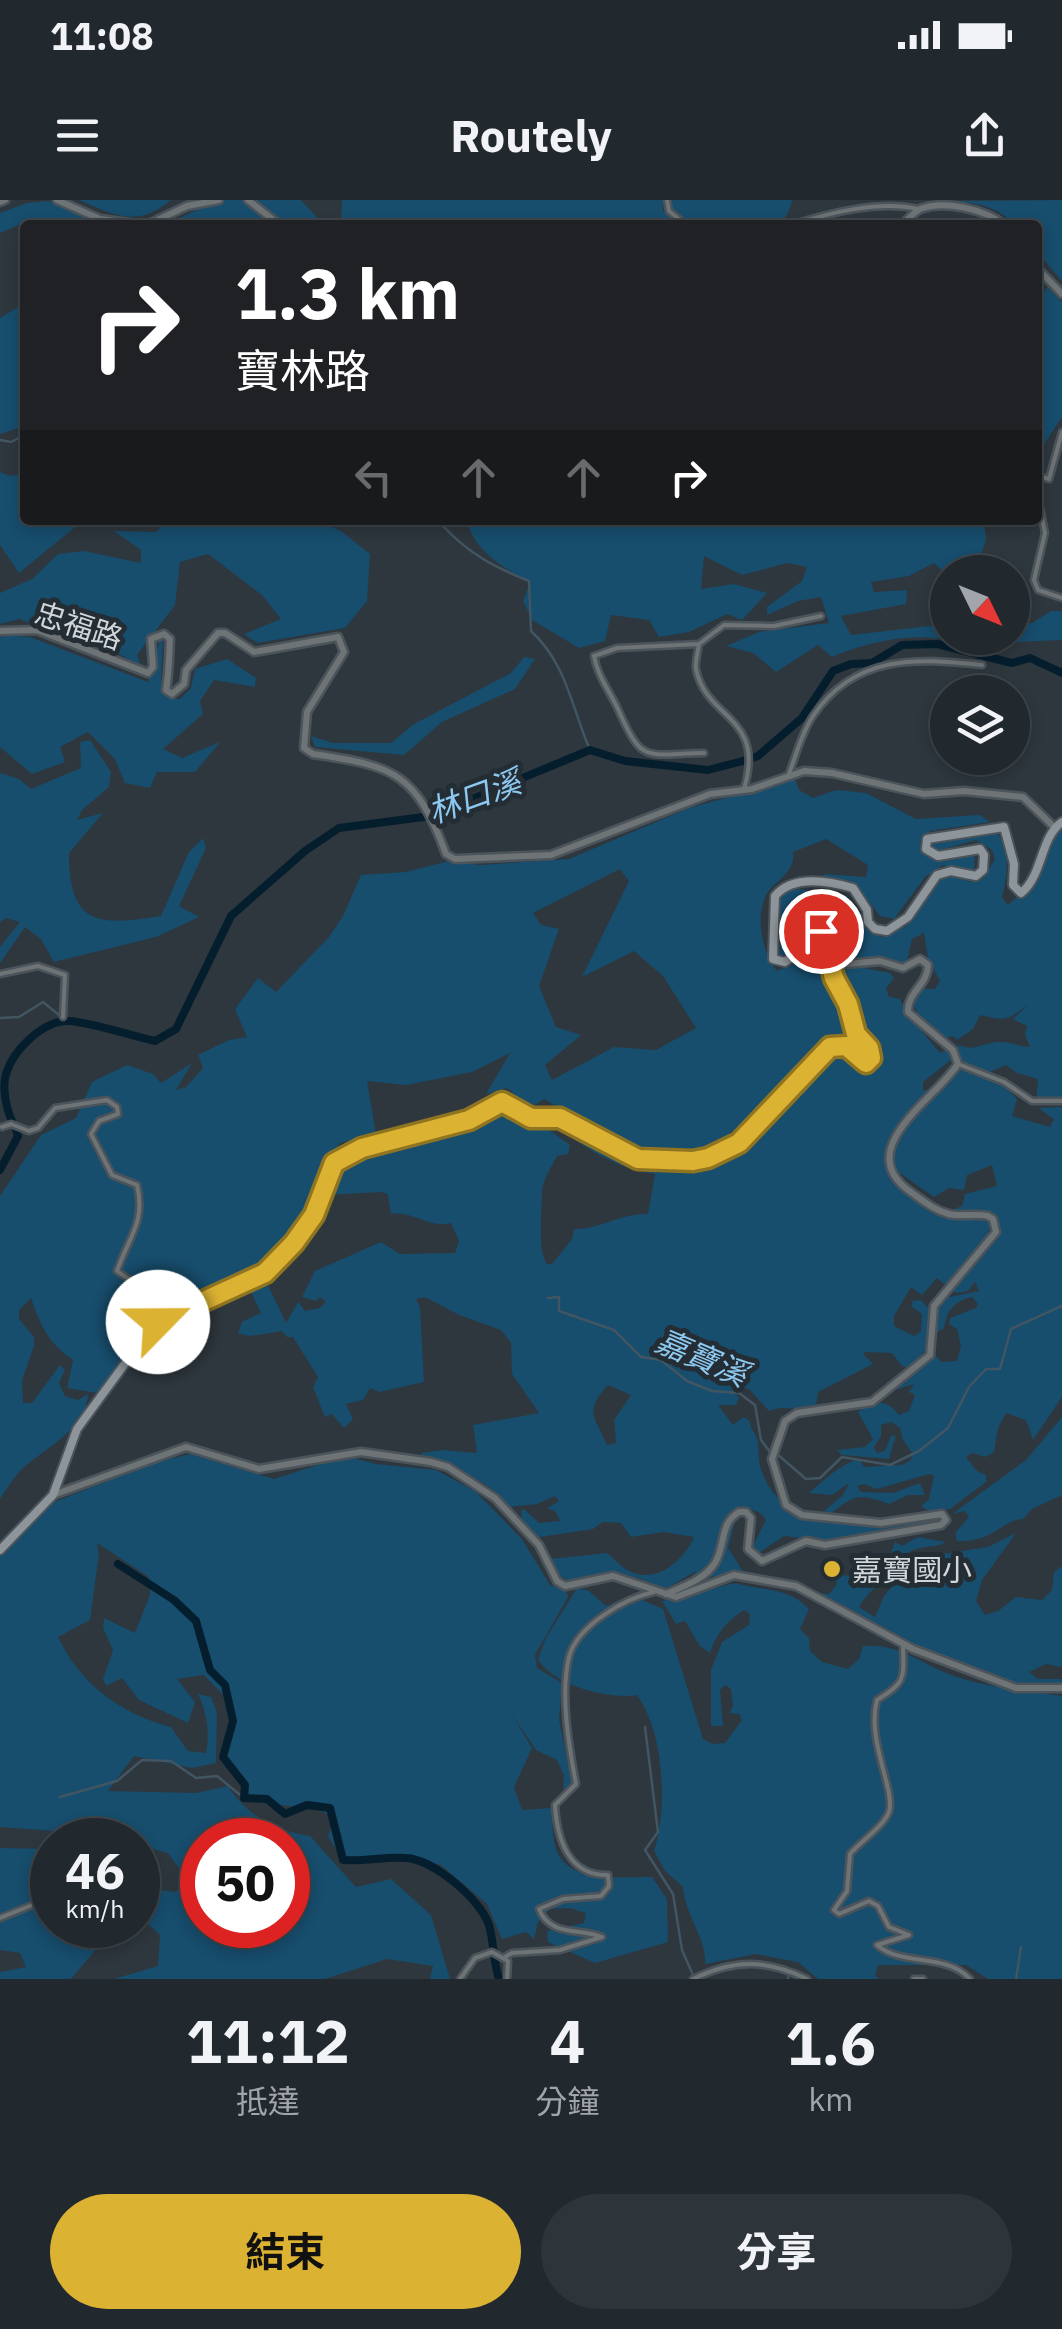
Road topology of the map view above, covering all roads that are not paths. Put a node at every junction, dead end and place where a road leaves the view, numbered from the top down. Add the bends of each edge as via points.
1 (58, 200) edge
2 (219, 200) edge
3 (248, 200) edge
4 (667, 200) edge
5 (919, 210) junction
6 (108, 220) edge
7 (157, 220) edge
8 (274, 220) edge
9 (680, 220) edge
10 (808, 220) edge
11 (907, 220) edge
12 (999, 220) edge
13 (1042, 273) edge
14 (1062, 294) edge
15 (1062, 432) edge
16 (1042, 477) edge
17 (1042, 516) edge
18 (1062, 598) edge
19 (821, 616) dead end
20 (0, 631) edge
21 (699, 644) junction
22 (982, 665) dead end
23 (704, 753) dead end
24 (789, 774) junction
25 (744, 789) junction
26 (1058, 824) edge
27 (828, 956) junction
28 (0, 974) edge
29 (63, 1016) dead end
30 (958, 1064) junction
31 (1062, 1101) edge
32 (2, 1127) edge
33 (208, 1301) junction
34 (53, 1495) junction
35 (0, 1550) edge
36 (662, 1592) junction
37 (903, 1645) junction
38 (1062, 1688) edge
39 (30, 1905) edge
40 (0, 1918) edge
41 (505, 1957) junction
42 (460, 1979) edge
43 (506, 1979) edge
44 (693, 1979) edge
45 (807, 1979) edge
46 (914, 1979) edge
47 (923, 1979) edge
48 (970, 1979) edge

1 - 6 street
2 - 7 street
3 - 8 street
4 - 9 street
5 - 10 street via 902,204 846,209
5 - 11 street
5 - 12 street via 970,208
13 - 14 street
15 - 16 street via 1049,479
17 - 18 street via 1046,533 1034,580 1038,590
19 - 21 street via 774,626 724,625
20 - 25 street, 忠福路 via 36,630 148,673 150,639 164,634 171,667 166,690 172,694 218,633 254,652 338,638 344,652 307,712 304,748 399,777 428,807 446,854 455,859 551,855 710,794
21 - 23 street via 617,648 594,656 637,748 650,754
21 - 25 street via 696,669 752,761
22 - 24 street via 936,660 866,670 814,716
24 - 25 street
24 - 26 street via 832,773 924,794 1023,797
26 - 27 main road via 1022,893 1013,886 1004,827 927,840 926,849 938,856 980,849 983,870 976,876 937,875 908,918 887,931 868,922 853,888 799,880 780,890 773,959 791,958 814,928
27 - 30 street via 846,964 903,968 924,960 928,976 908,1000 908,1012 953,1050
27 - 33 main road via 871,1058 866,1063 846,1046 830,1047 739,1143 693,1161 638,1159 560,1118 531,1118 508,1102 496,1103 469,1120 340,1158 326,1174 314,1215 284,1256 254,1281
28 - 29 street via 38,966 65,976
30 - 31 street via 1032,1101
30 - 36 street via 892,1140 889,1164 892,1176 934,1209 988,1216 996,1232 934,1306 930,1355 872,1402 797,1413 785,1421 772,1459 786,1505 802,1516 880,1523 942,1514 946,1520 880,1538 806,1542 762,1562 748,1549 751,1518 739,1512 724,1527 707,1572
32 - 33 street via 29,1131 55,1108 88,1102 107,1100 118,1107 118,1114 100,1120 90,1134 112,1176 137,1186 141,1204 118,1270 149,1293
33 - 34 main road via 151,1328 77,1430
34 - 35 main road
34 - 36 street via 186,1447 259,1469 376,1453 442,1465 490,1494 539,1545 565,1586 606,1575
36 - 37 street via 676,1597 734,1575 796,1586
36 - 41 street via 628,1597 574,1646 568,1663 567,1728 576,1784 555,1805 558,1844 592,1874 610,1880 602,1896 562,1899 539,1910 557,1929 602,1937
37 - 38 street via 1016,1688
37 - 48 street via 904,1676 877,1700 874,1712 888,1816 850,1854 847,1891 834,1910 839,1914 868,1901 878,1906 889,1927 909,1934 877,1945 886,1953 926,1958
39 - 40 street
41 - 42 street via 483,1953
41 - 43 street
44 - 45 street via 751,1960
46 - 47 street

